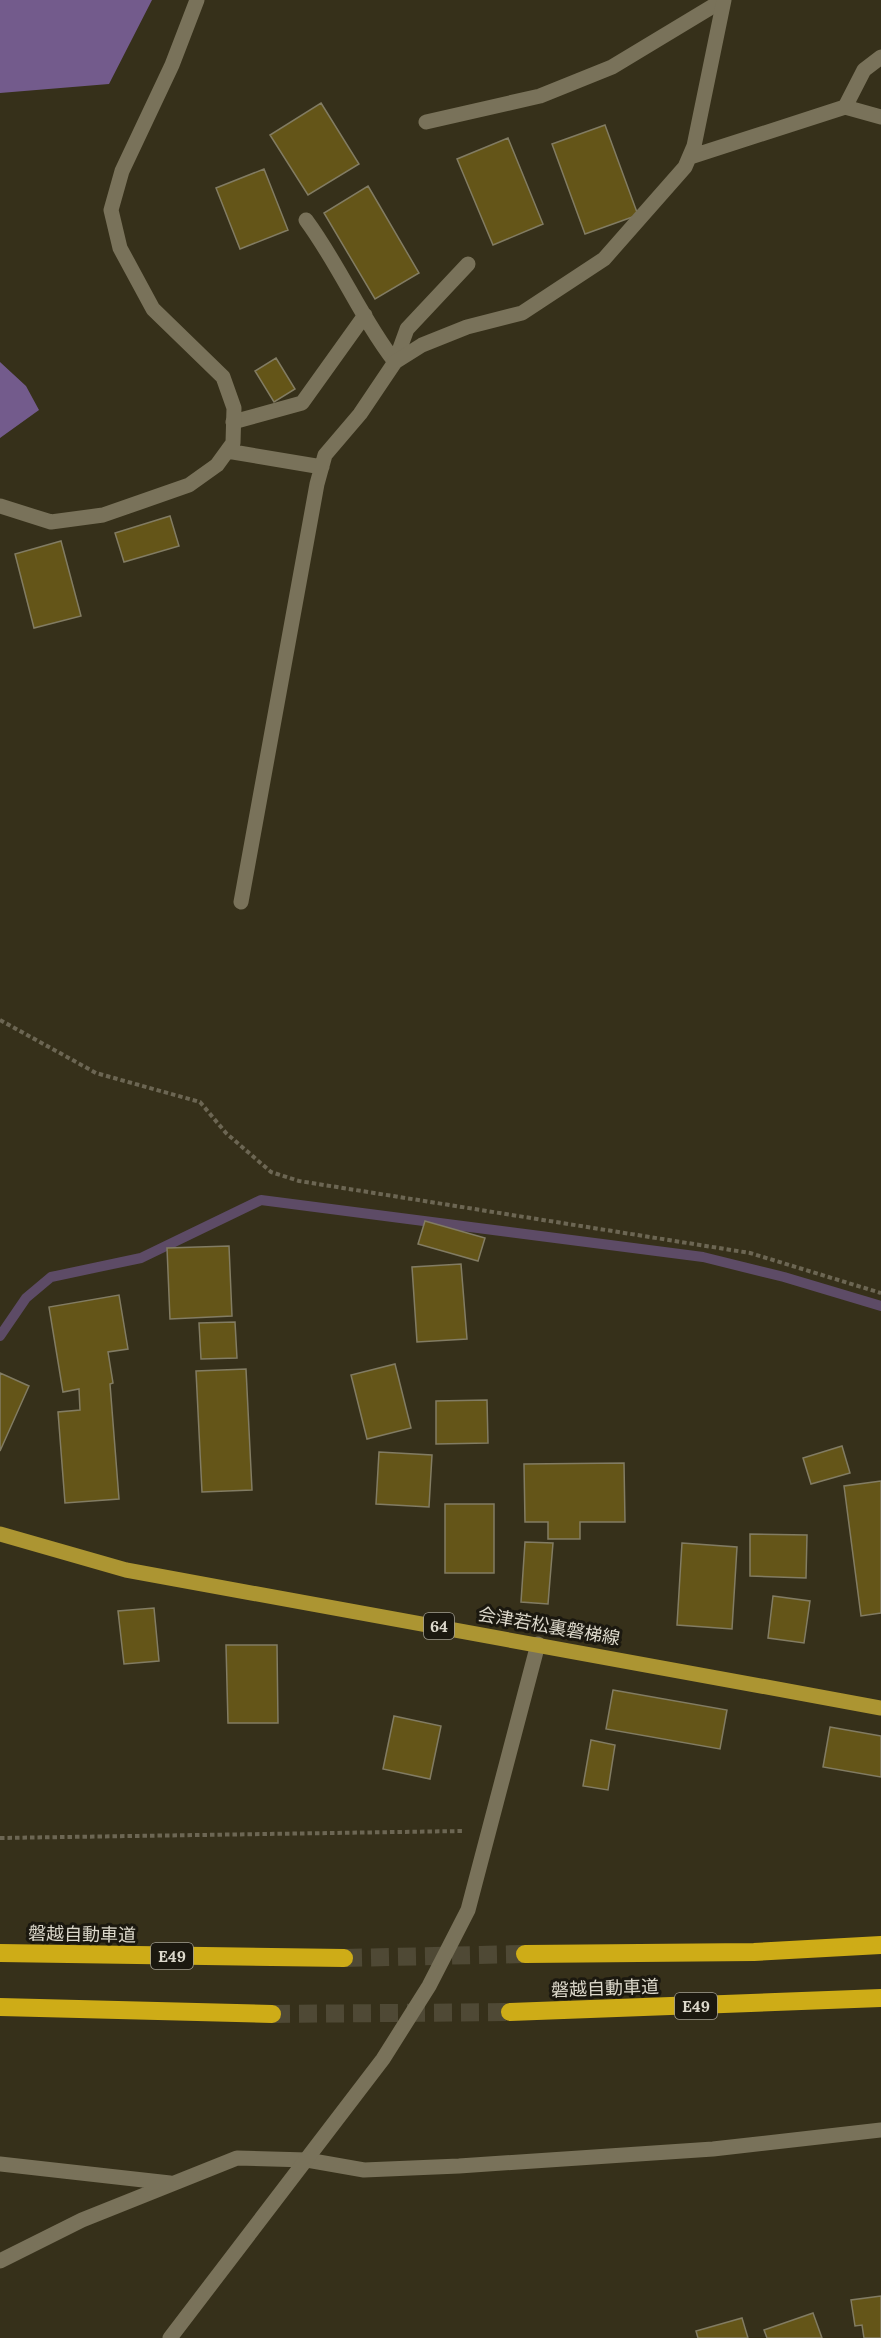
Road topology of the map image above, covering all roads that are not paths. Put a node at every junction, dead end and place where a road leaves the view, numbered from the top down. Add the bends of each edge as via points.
1 (196, 0) edge
2 (723, 0) edge
3 (881, 57) edge
4 (845, 107) junction
5 (881, 117) edge
6 (426, 122) dead end
7 (690, 157) junction
8 (306, 220) dead end
9 (468, 264) dead end
10 (365, 315) junction
11 (396, 362) junction
12 (233, 423) junction
13 (227, 451) junction
14 (322, 467) junction
15 (0, 506) edge
16 (241, 902) dead end
17 (0, 1534) edge
18 (538, 1644) junction
19 (881, 1708) edge
20 (881, 1945) edge
21 (0, 1953) edge
22 (525, 1954) tunnel mouth
23 (344, 1958) tunnel mouth
24 (881, 1998) edge
25 (0, 2007) edge
26 (510, 2012) tunnel mouth
27 (272, 2014) tunnel mouth
28 (881, 2130) edge
29 (307, 2160) junction
30 (0, 2164) edge
31 (172, 2183) junction
32 (0, 2261) edge
33 (170, 2338) edge

1 - 12 street via 172,65 122,171 111,210 120,248 153,309 223,377 234,408
2 - 6 street via 612,67 540,96
2 - 7 street
3 - 4 street via 864,70
4 - 5 street
4 - 7 street
7 - 11 street via 604,259 522,313 467,327 422,345
8 - 10 street via 332,255
9 - 11 street via 407,329
10 - 11 street via 374,335
10 - 12 street via 302,403
11 - 14 street via 325,455
12 - 13 street via 233,443
13 - 14 street
13 - 15 street via 217,465 189,485 103,515 51,522
14 - 16 street
17 - 18 main road, 会津若松裏磐梯線 / 64 via 126,1570
18 - 19 main road, 会津若松裏磐梯線 / 64
18 - 29 street via 468,1910 429,1986 383,2059
20 - 22 highway, 磐越自動車道 via 754,1952
21 - 23 highway, 磐越自動車道 / E49
24 - 26 highway, 磐越自動車道 / E49
25 - 27 highway
28 - 29 street via 714,2149 459,2166 364,2170
29 - 31 street via 237,2158
29 - 33 street
30 - 31 street
31 - 32 street via 82,2220

